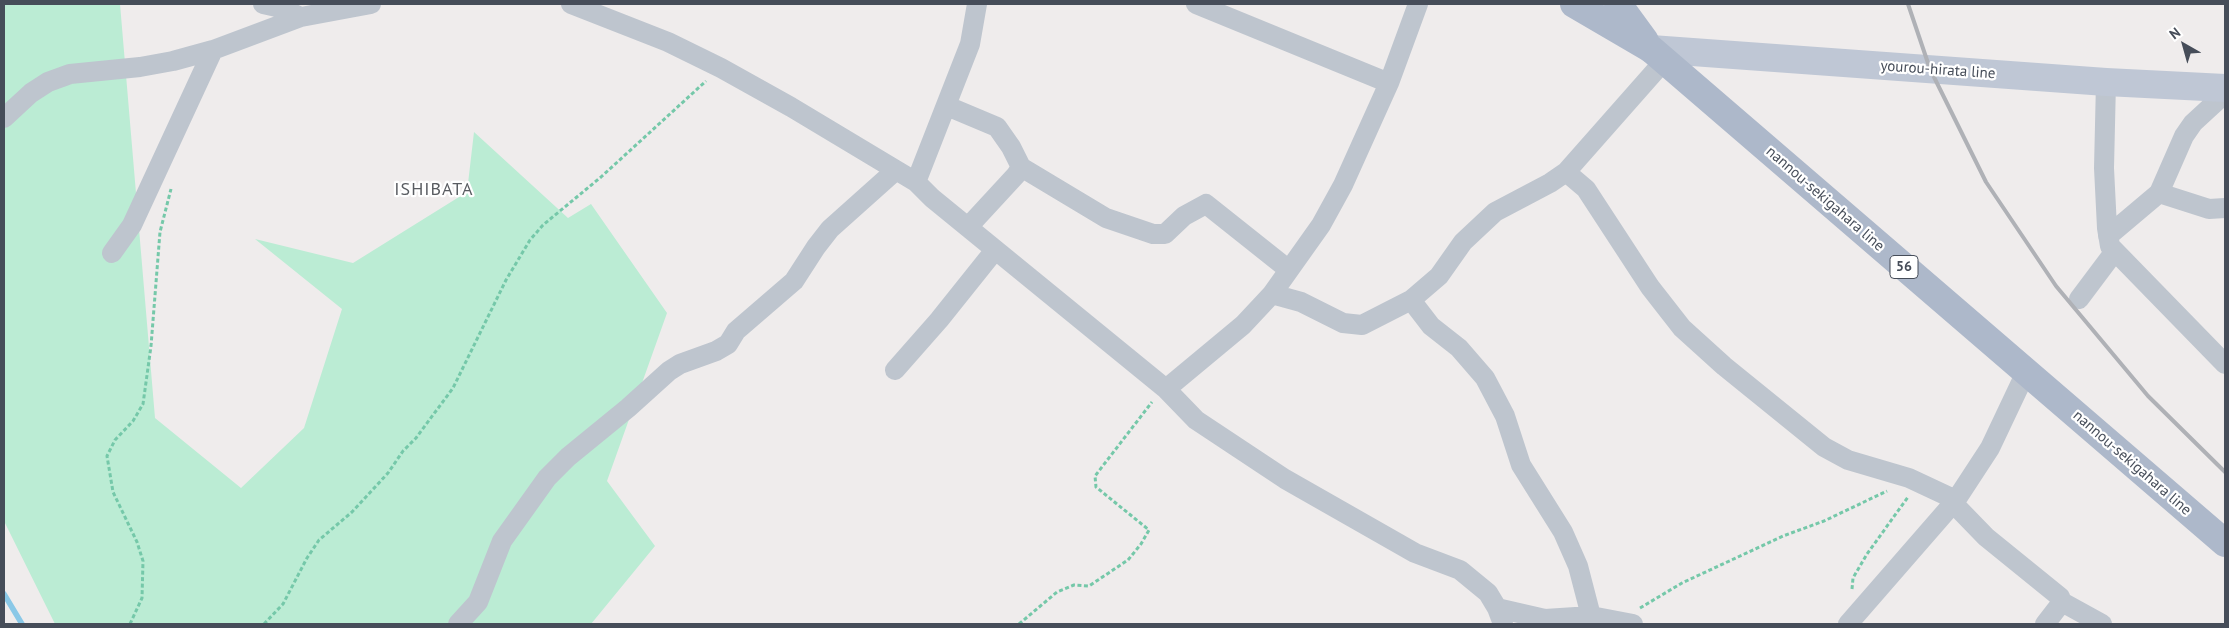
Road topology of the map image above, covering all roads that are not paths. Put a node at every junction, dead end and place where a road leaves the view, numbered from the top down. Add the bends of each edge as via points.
1 (263, 4) edge
2 (371, 4) edge
3 (571, 4) edge
4 (977, 4) edge
5 (1196, 4) edge
6 (1418, 4) edge
7 (1574, 4) edge
8 (1618, 4) edge
9 (602, 9) edge
10 (301, 17) junction
11 (213, 50) junction
12 (1657, 55) junction
13 (2106, 82) junction
14 (1389, 83) junction
15 (2224, 87) edge
16 (947, 106) junction
17 (4, 118) edge
18 (1021, 166) junction
19 (896, 170) junction
20 (1566, 172) junction
21 (916, 182) junction
22 (2159, 193) junction
23 (2225, 208) edge
24 (968, 226) junction
25 (2112, 243) junction
26 (995, 250) junction
27 (112, 253) dead end
28 (1289, 270) junction
29 (1272, 294) junction
30 (2079, 299) dead end
31 (1412, 300) junction
32 (2225, 364) edge
33 (895, 370) dead end
34 (2026, 372) junction
35 (1164, 388) junction
36 (1955, 502) junction
37 (2225, 543) edge
38 (2062, 602) junction
39 (1500, 616) edge
40 (1591, 616) junction
41 (1850, 622) edge
42 (458, 624) edge
43 (1630, 624) edge
44 (2045, 624) edge
45 (2102, 624) edge

1 - 10 street
2 - 10 street
3 - 9 street
4 - 16 street via 970,44
5 - 14 street
6 - 14 street
7 - 12 main road, nannou-sekigahara line / 56
8 - 12 main road
9 - 19 street via 721,68
10 - 11 street
11 - 17 street via 140,67 70,74 30,93
11 - 27 street via 132,225
12 - 13 main road, yourou-hirata line
12 - 20 street
12 - 34 main road, nannou-sekigahara line / 56
13 - 15 main road, yourou-hirata line
13 - 25 street via 2104,168
14 - 28 street via 1343,185 1321,225
15 - 22 street via 2218,100 2184,136
16 - 18 street via 997,127
16 - 21 street
18 - 24 street
18 - 28 street via 1106,218 1154,234 1165,234 1184,216 1206,204
19 - 21 street
19 - 42 street via 830,229 794,281 736,331 728,344 668,371 547,478 502,540 478,602
20 - 31 street via 1496,212 1463,242 1439,276
20 - 36 street via 1586,189 1650,287 1682,328 1724,366 1824,447 1848,460 1912,480
21 - 24 street
22 - 23 street via 2209,209
22 - 25 street
24 - 26 street
25 - 30 street
25 - 32 street
26 - 33 street
26 - 35 street
28 - 29 street
29 - 31 street via 1302,302 1342,323 1362,325
29 - 35 street via 1243,325
31 - 40 street via 1431,326 1459,348 1485,378 1505,416 1521,466 1563,532 1578,566
34 - 36 street via 1990,448
34 - 37 main road, nannou-sekigahara line / 56
35 - 39 street via 1196,420 1286,479 1415,553 1460,570 1488,593
36 - 38 street via 1986,537
36 - 41 street
38 - 44 street
38 - 45 street
39 - 40 street via 1545,620
40 - 43 street

